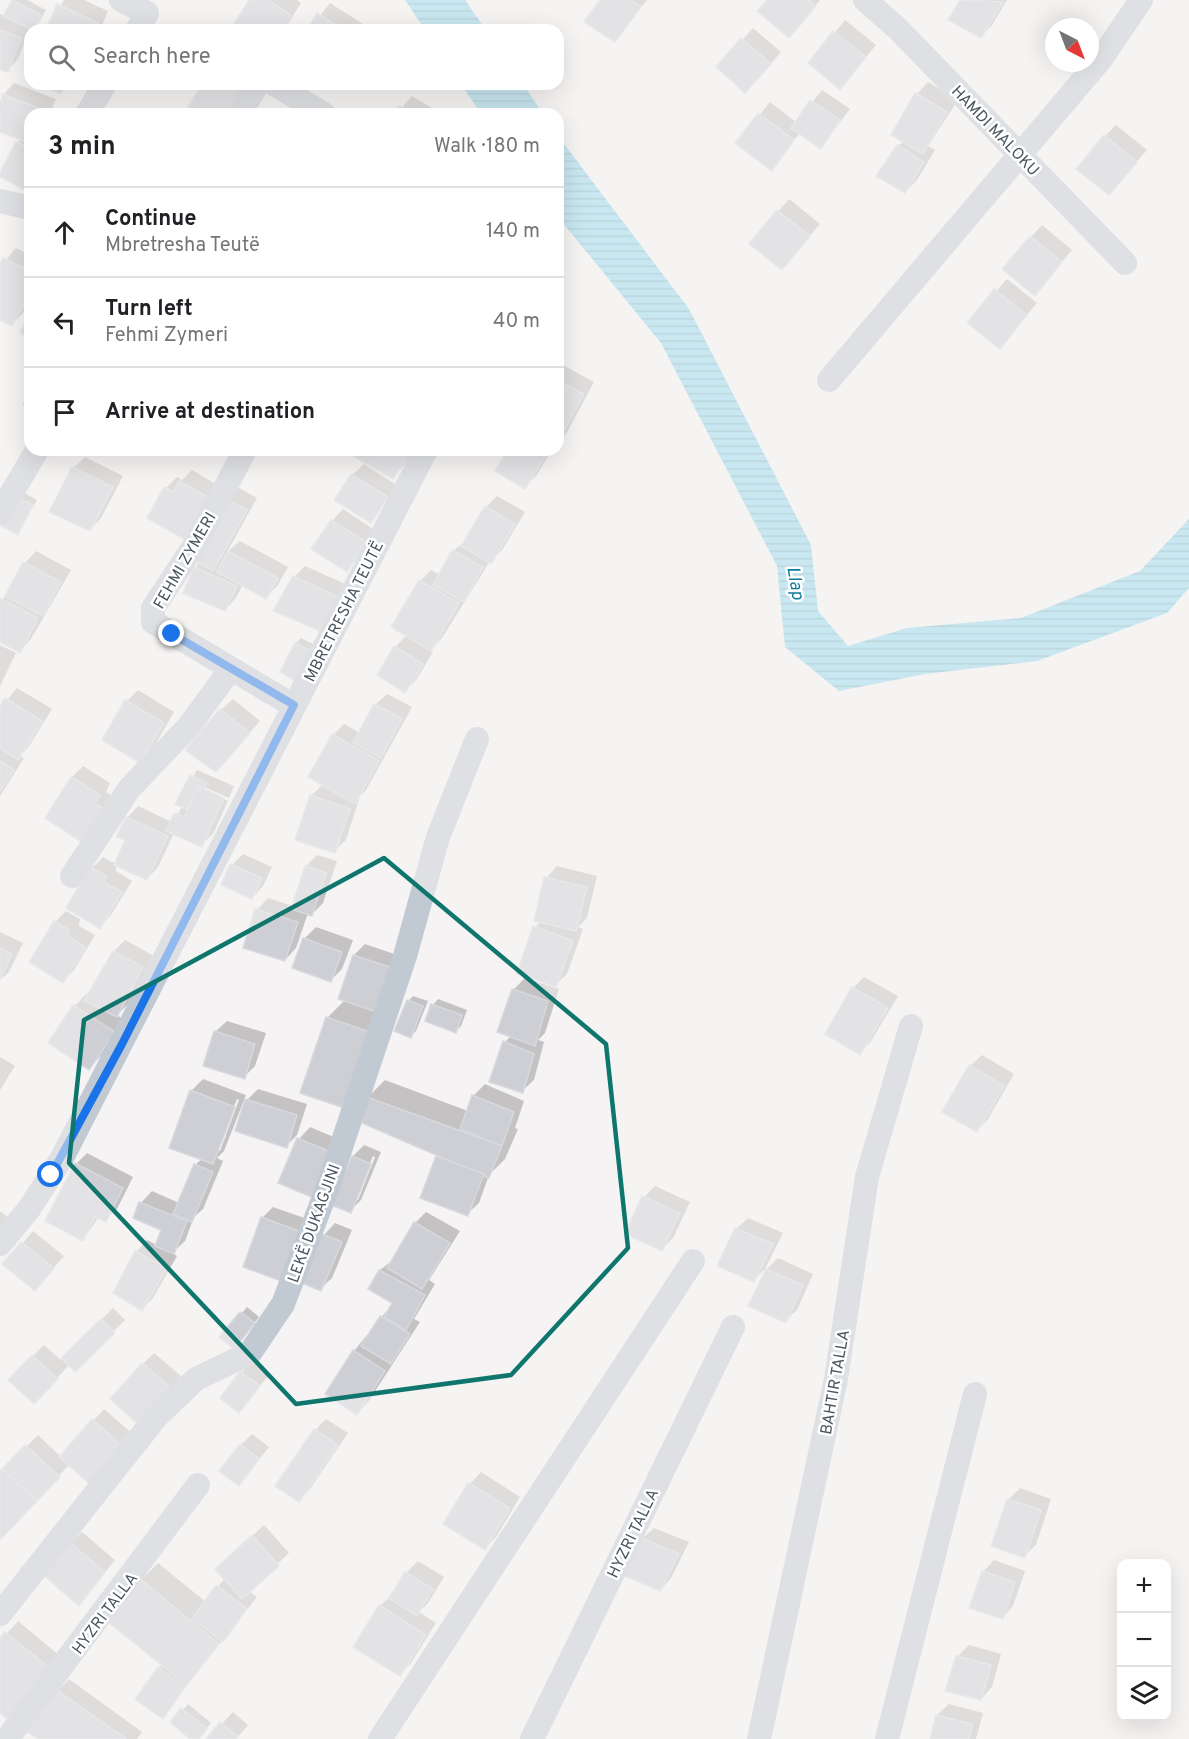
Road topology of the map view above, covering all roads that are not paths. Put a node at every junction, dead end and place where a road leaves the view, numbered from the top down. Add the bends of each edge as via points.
1 (121, 0) edge
2 (865, 0) edge
3 (1141, 0) edge
4 (141, 24) edge
5 (101, 90) edge
6 (254, 90) edge
7 (284, 90) edge
8 (91, 108) edge
9 (243, 108) edge
10 (314, 108) edge
11 (1021, 155) junction
12 (0, 201) edge
13 (24, 207) edge
14 (1125, 263) dead end
15 (829, 380) dead end
16 (33, 456) edge
17 (242, 456) edge
18 (423, 456) edge
19 (0, 513) edge
20 (230, 669) junction
21 (294, 705) junction
22 (477, 739) dead end
23 (72, 876) dead end
24 (911, 1026) dead end
25 (0, 1244) edge
26 (693, 1261) dead end
27 (733, 1327) dead end
28 (975, 1394) dead end
29 (198, 1485) dead end
30 (0, 1614) edge
31 (7, 1739) edge
32 (380, 1739) edge
33 (532, 1739) edge
34 (759, 1739) edge
35 (887, 1739) edge

1 - 4 street via 147,13
2 - 11 street, HAMDI MALOKU
3 - 11 street via 1101,59
5 - 8 street
6 - 9 street
7 - 10 street
11 - 14 street, HAMDI MALOKU
11 - 15 street
12 - 13 street
16 - 19 street
17 - 20 street, FEHMI ZYMERI via 196,543 153,608 153,622
18 - 21 street, MBRETRESHA TEUTË
20 - 21 street, FEHMI ZYMERI
20 - 23 street via 189,726 129,789
21 - 25 street, MBRETRESHA TEUTË via 63,1158
22 - 30 street, LEKË DUKAGJINI via 438,837 405,956 326,1192 283,1304 249,1353 196,1379 157,1416
24 - 34 street, BAHTIR TALLA via 867,1177 836,1380
26 - 32 street
27 - 33 street, HYZRI TALLA
28 - 35 street
29 - 31 street, HYZRI TALLA

